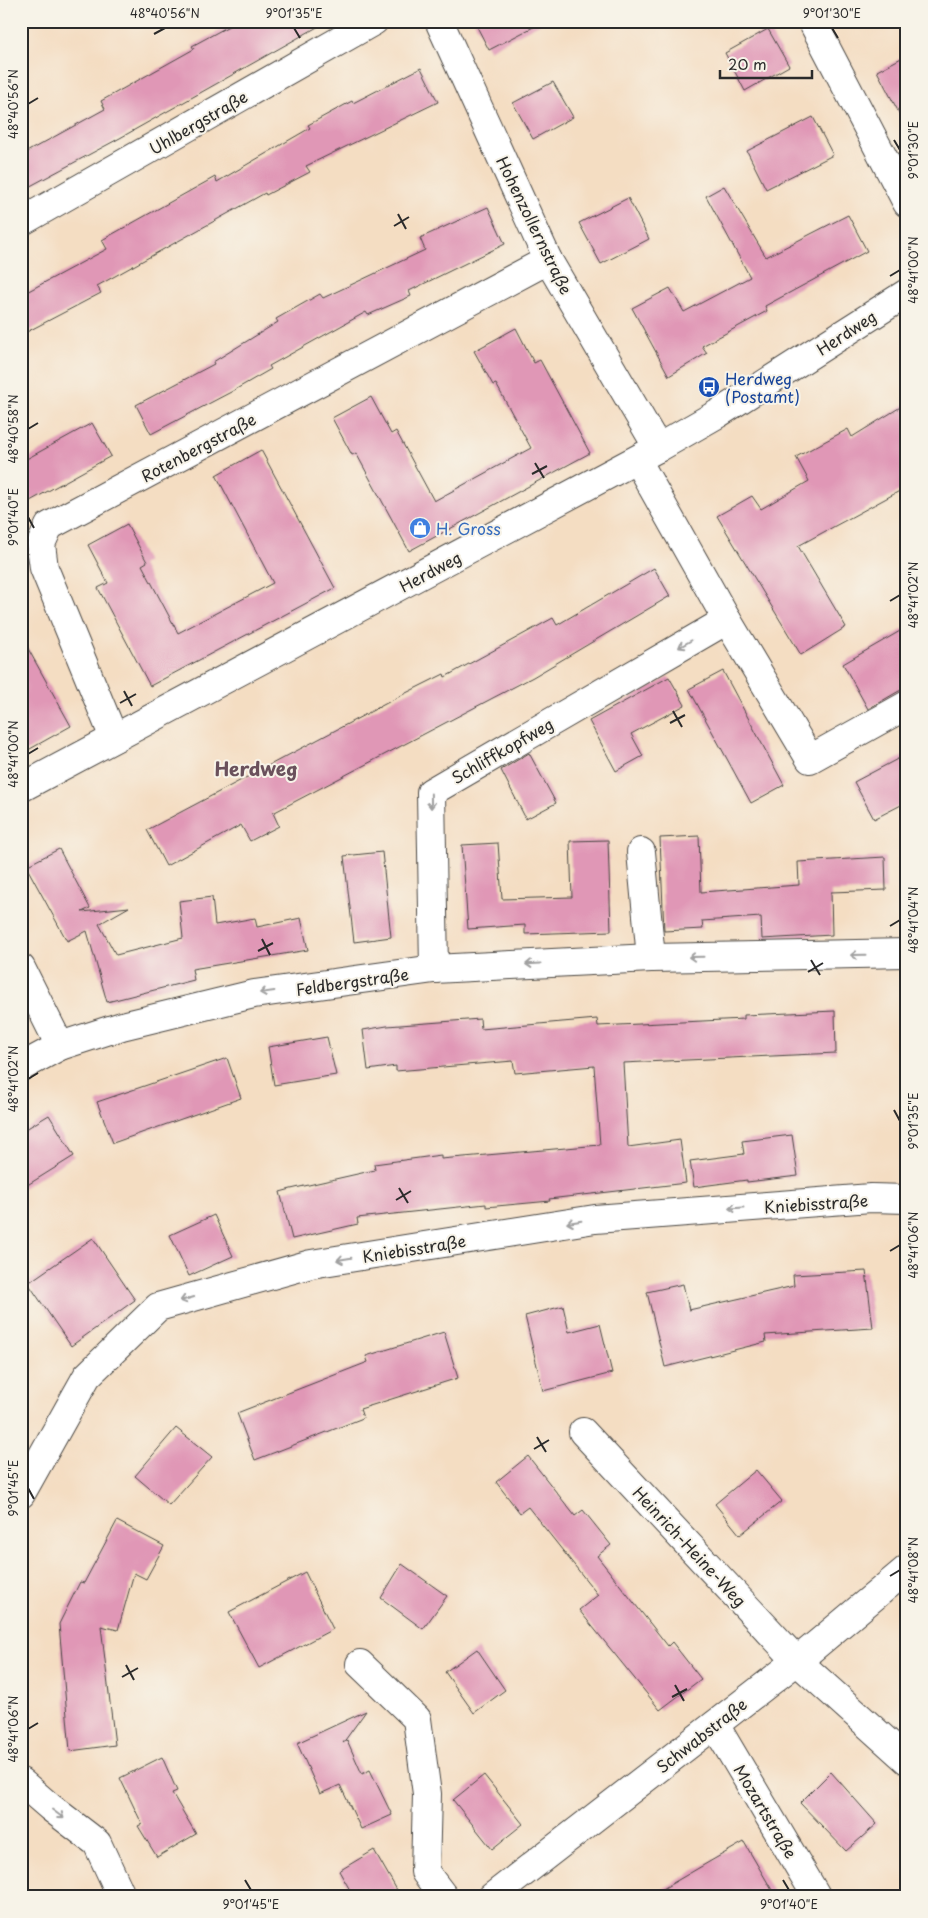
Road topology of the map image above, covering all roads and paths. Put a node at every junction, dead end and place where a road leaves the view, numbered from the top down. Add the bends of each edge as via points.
1 (374, 21) edge
2 (439, 21) edge
3 (812, 21) edge
4 (907, 203) edge
5 (21, 222) edge
6 (548, 260) junction
7 (907, 293) edge
8 (647, 454) junction
9 (727, 620) junction
10 (907, 705) edge
11 (114, 738) junction
12 (21, 788) edge
13 (642, 852) dead end
14 (907, 954) edge
15 (651, 958) junction
16 (21, 968) edge
17 (434, 969) junction
18 (60, 1046) junction
19 (21, 1068) edge
20 (907, 1199) edge
21 (583, 1432) dead end
22 (21, 1494) edge
23 (907, 1569) edge
24 (797, 1661) junction
25 (360, 1664) dead end
26 (716, 1725) junction
27 (907, 1760) edge
28 (21, 1782) edge
29 (122, 1897) edge
30 (444, 1897) edge
31 (492, 1897) edge
32 (817, 1897) edge

1 - 5 street, Uhlbergstraße
2 - 6 street, Hohenzollernstraße
3 - 4 street
6 - 8 street, Hohenzollernstraße
6 - 11 street, Rotenbergstraße via 49,526 41,544 44,568
7 - 8 street, Herdweg via 720,413
8 - 9 street
8 - 11 street, Herdweg
9 - 10 street via 810,759
9 -> 17 street, Schliffkopfweg via 431,792
11 - 12 street, Herdweg
13 - 15 street
14 -> 15 street, Feldbergstraße
15 -> 17 street, Feldbergstraße
16 - 18 street
17 -> 18 street, Feldbergstraße via 254,994 122,1026
18 - 19 street, Feldbergstraße
20 -> 22 street, Kniebisstraße via 872,1198 595,1219 311,1264 158,1308 86,1376
21 - 24 street, Heinrich-Heine-Weg
23 - 24 street, Schwabstraße
24 - 26 street, Schwabstraße
24 - 27 street, Heinrich-Heine-Weg
25 - 30 street via 417,1719 427,1794 425,1872
26 - 31 street, Schwabstraße
26 - 32 street, Mozartstraße
28 -> 29 street via 97,1843

